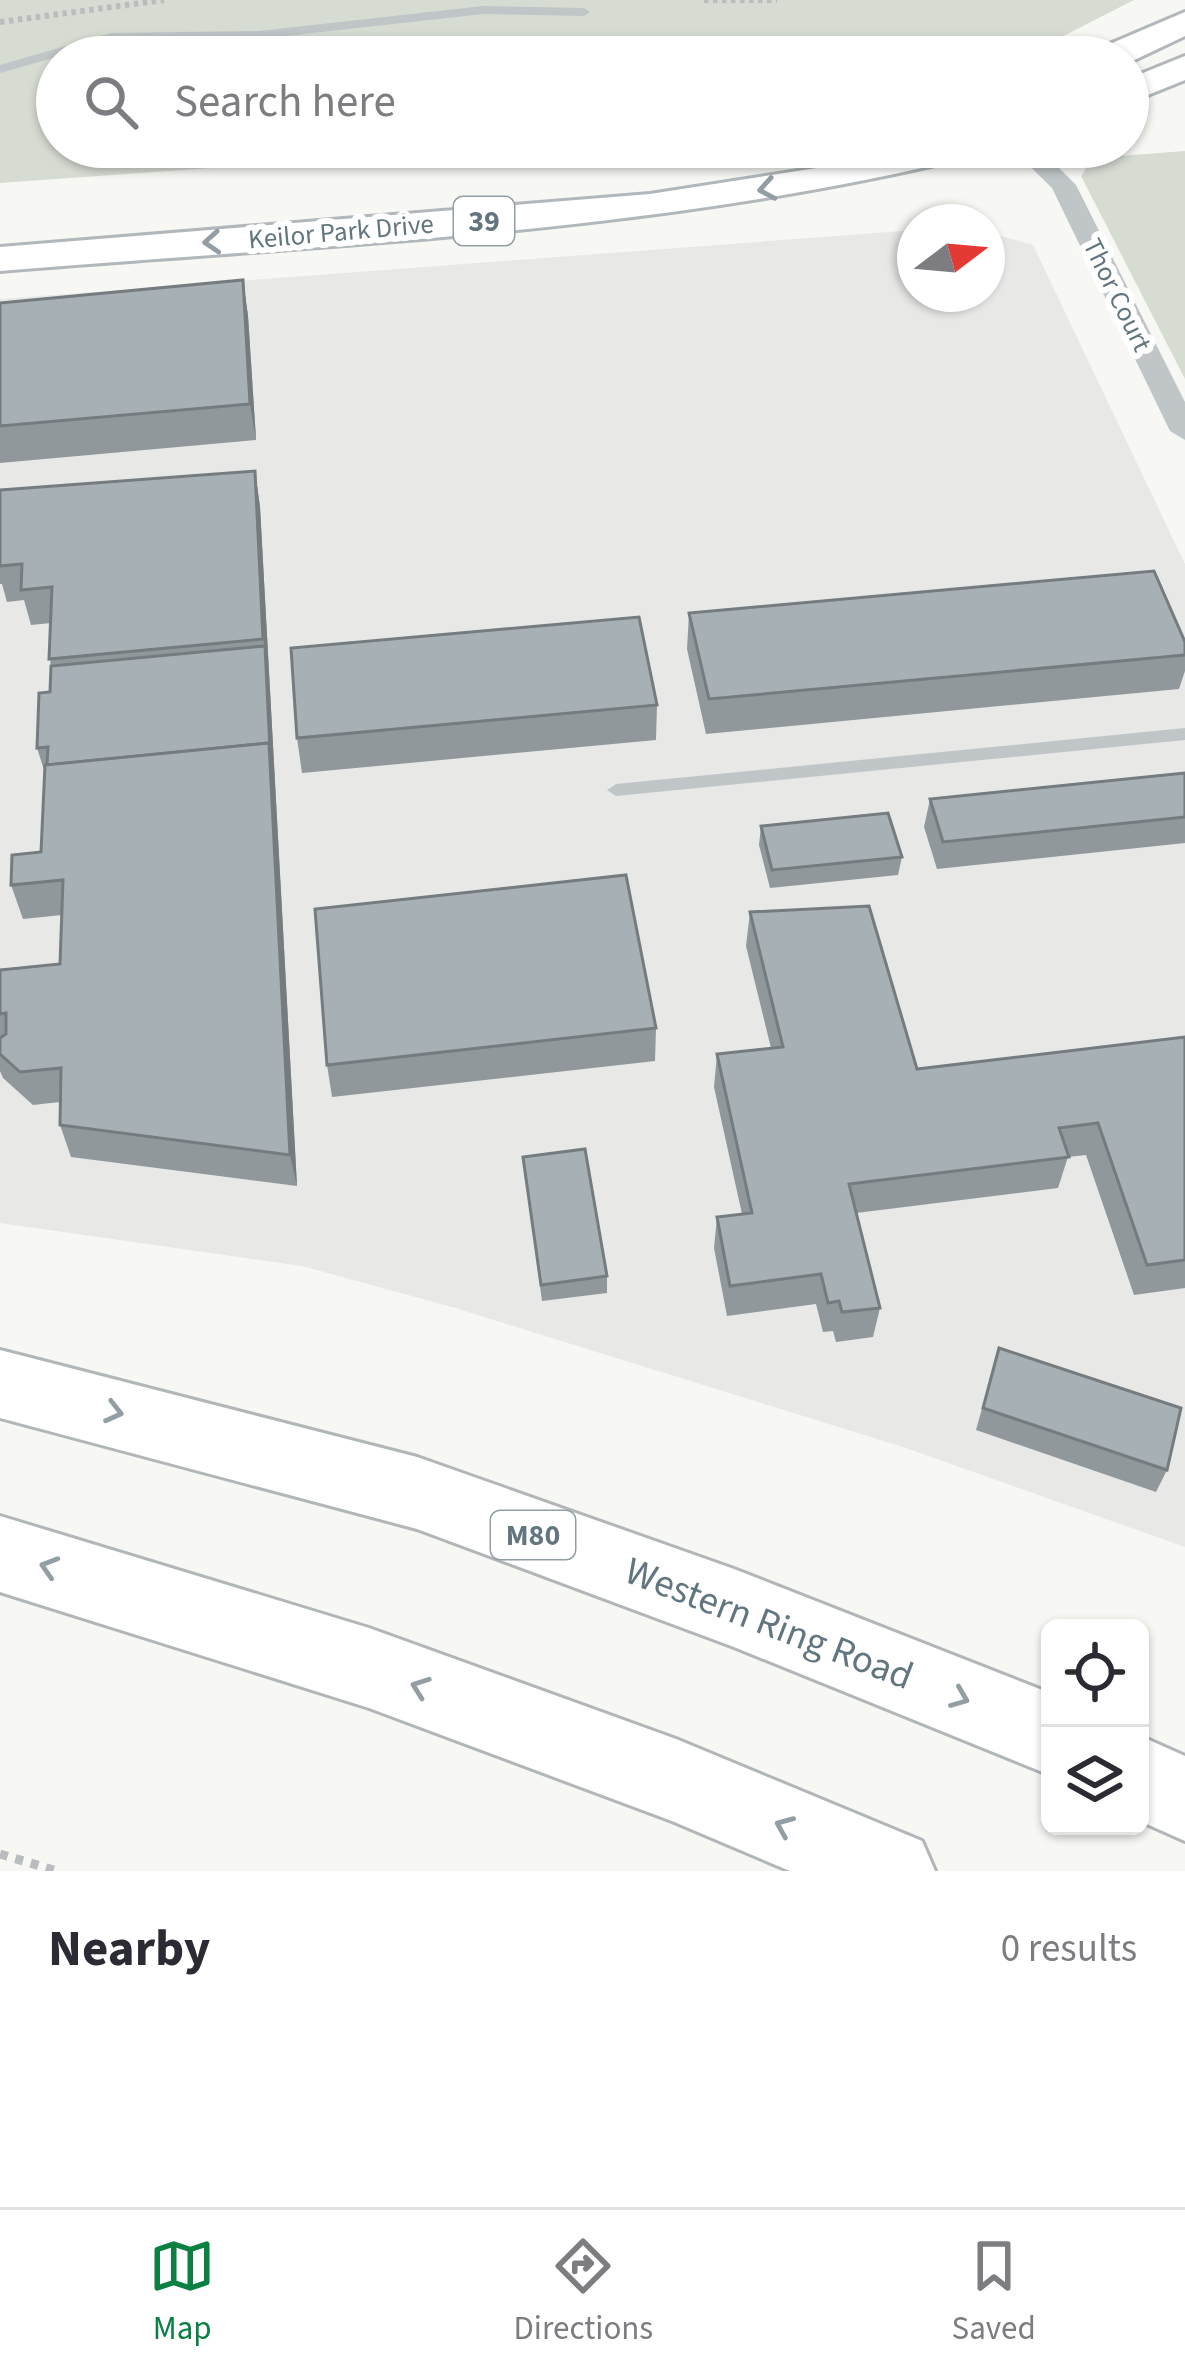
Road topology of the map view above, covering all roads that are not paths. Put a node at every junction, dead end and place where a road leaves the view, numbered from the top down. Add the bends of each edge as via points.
1 (584, 12) dead end
2 (1185, 22) edge
3 (153, 36) edge
4 (1149, 39) edge
5 (36, 59) edge
6 (1185, 67) edge
7 (0, 69) edge
8 (1149, 83) edge
9 (658, 168) edge
10 (878, 168) edge
11 (1020, 168) edge
12 (1045, 168) edge
13 (1082, 223) junction
14 (0, 224) edge
15 (0, 259) edge
16 (1185, 431) edge
17 (1185, 734) edge
18 (616, 790) dead end
19 (0, 1384) edge
20 (0, 1554) edge
21 (1041, 1730) edge
22 (1149, 1782) edge
23 (1185, 1799) edge
24 (892, 1871) edge

1 - 3 lane via 483,10 280,33
2 - 4 main road
5 - 7 lane
6 - 8 main road
9 - 14 main road, Keilor Park Drive / 39
10 -> 15 main road, Keilor Park Drive / 39 via 650,206
11 - 13 street, Thor Court
12 - 13 street, Thor Court
13 - 16 street, Thor Court
17 - 18 lane
19 -> 21 highway, Western Ring Road / M80 via 417,1493
24 -> 20 highway via 369,1668
22 - 23 highway

